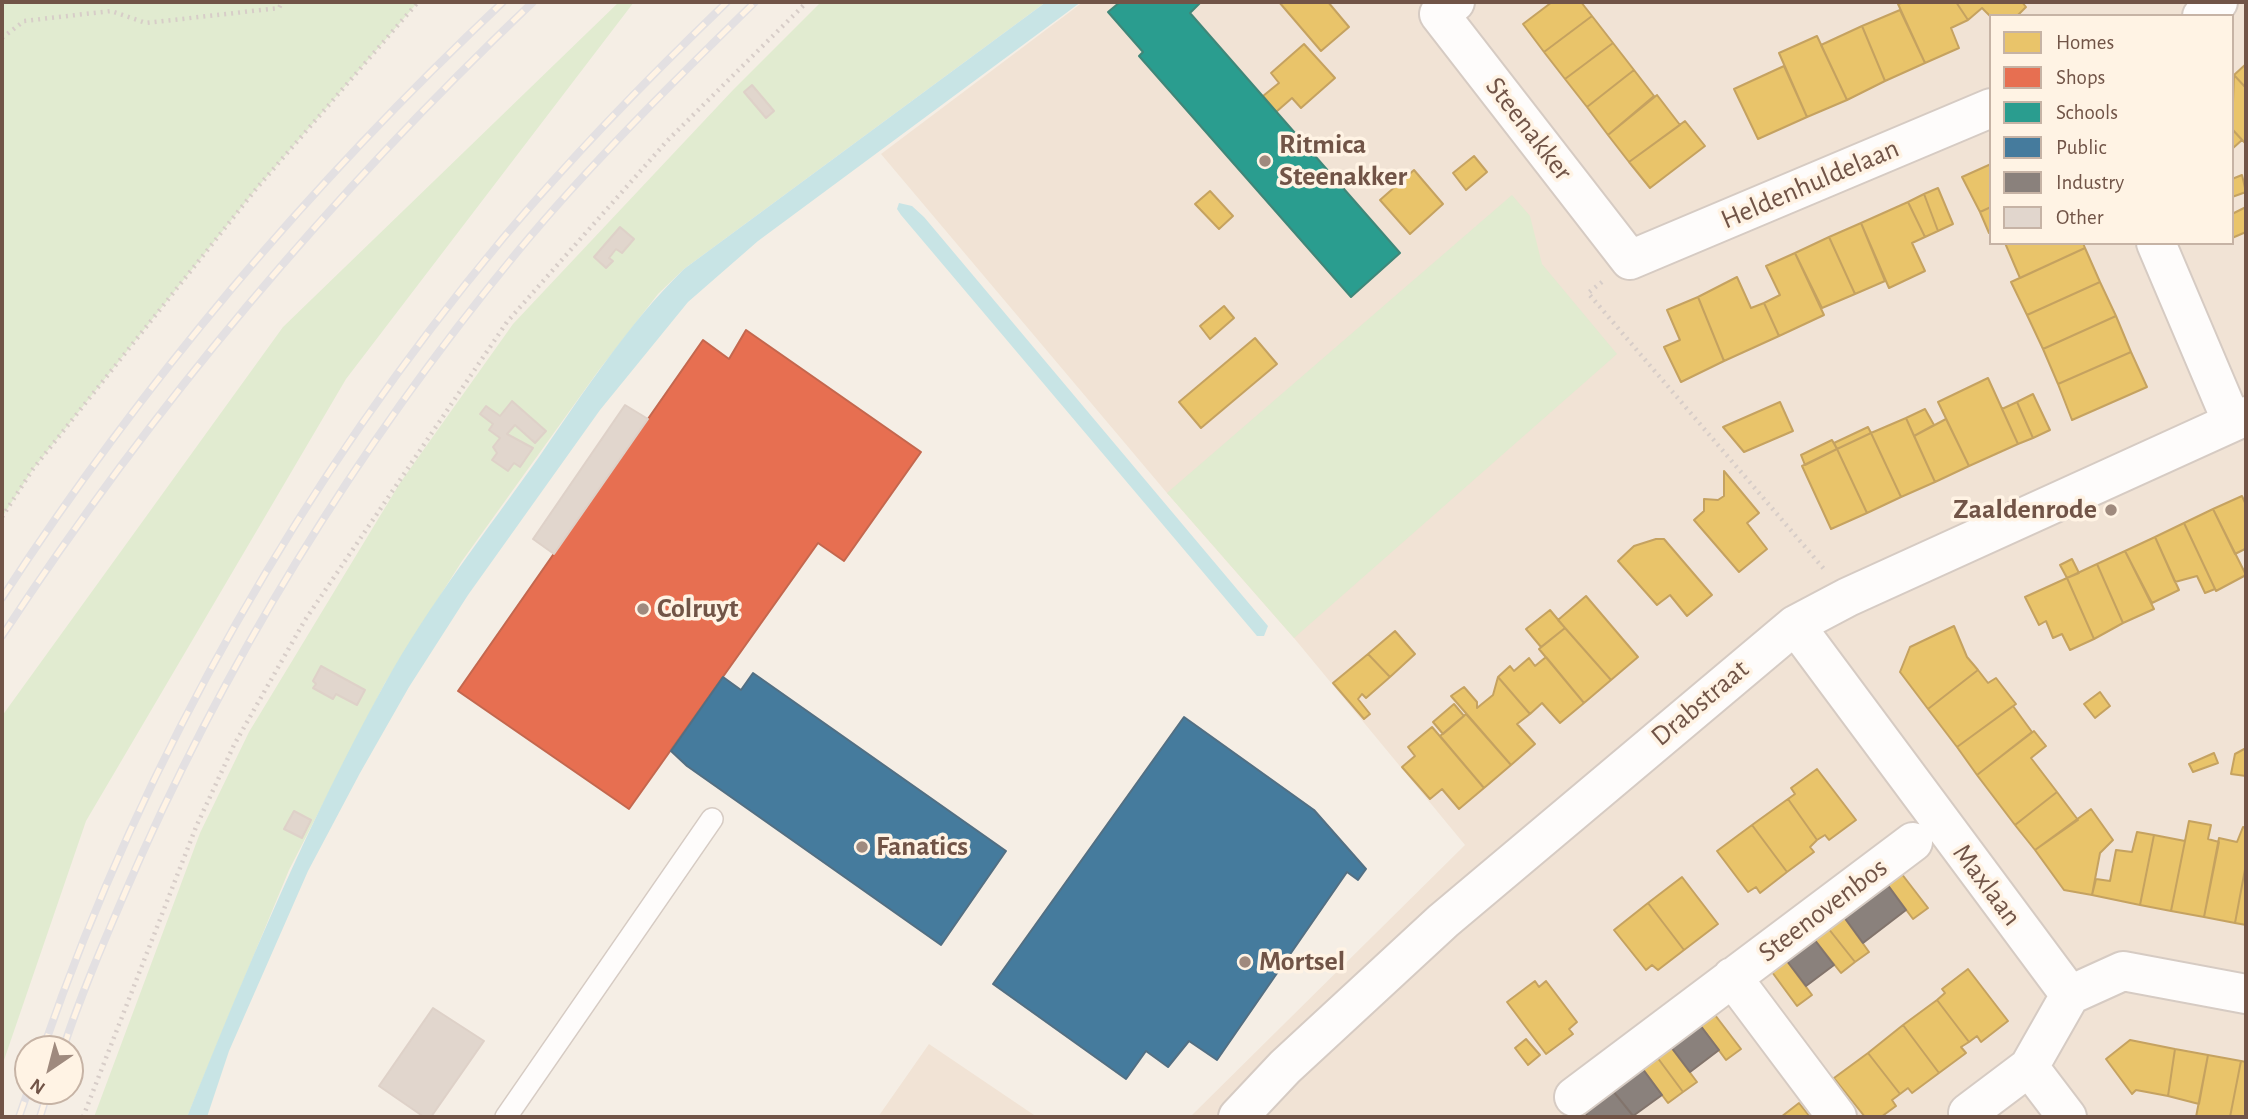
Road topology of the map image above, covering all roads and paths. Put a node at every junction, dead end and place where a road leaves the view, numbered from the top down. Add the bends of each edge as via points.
1 (282, 2) edge
2 (418, 2) edge
3 (807, 2) edge
4 (1455, 2) edge
5 (2218, 2) edge
6 (2204, 14) edge
7 (2, 38) edge
8 (1989, 109) edge
9 (2157, 245) edge
10 (1630, 260) junction
11 (2239, 419) edge
12 (2, 517) edge
13 (1848, 597) junction
14 (1795, 625) junction
15 (712, 819) dead end
16 (1913, 842) dead end
17 (1732, 977) junction
18 (2246, 994) edge
19 (2070, 995) junction
20 (2029, 1067) junction
21 (1574, 1097) dead end
22 (1967, 1116) edge
23 (83, 1117) edge
24 (506, 1117) edge
25 (1238, 1117) edge
26 (1837, 1117) edge
27 (2067, 1117) edge

1 - 7 path via 279,8 146,23 111,11 24,21
2 - 12 path via 256,190 33,469
3 - 23 path via 667,141 507,322 313,608 228,756 172,884
4 - 10 street, Steenakker via 1439,14
5 - 6 street
8 - 10 street, Heldenhuldelaan
9 - 11 street
10 - 13 path via 1588,293
11 - 13 street, Drabstraat
13 - 14 street, Drabstraat
14 - 19 street, Maxlaan
14 - 25 street, Drabstraat via 1443,921 1285,1066
15 - 24 lane
16 - 17 street, Steenovenbos
17 - 21 street, Steenovenbos
17 - 26 street, Steenovenbos
18 - 19 street via 2123,971
19 - 20 street
20 - 22 street
20 - 27 street

